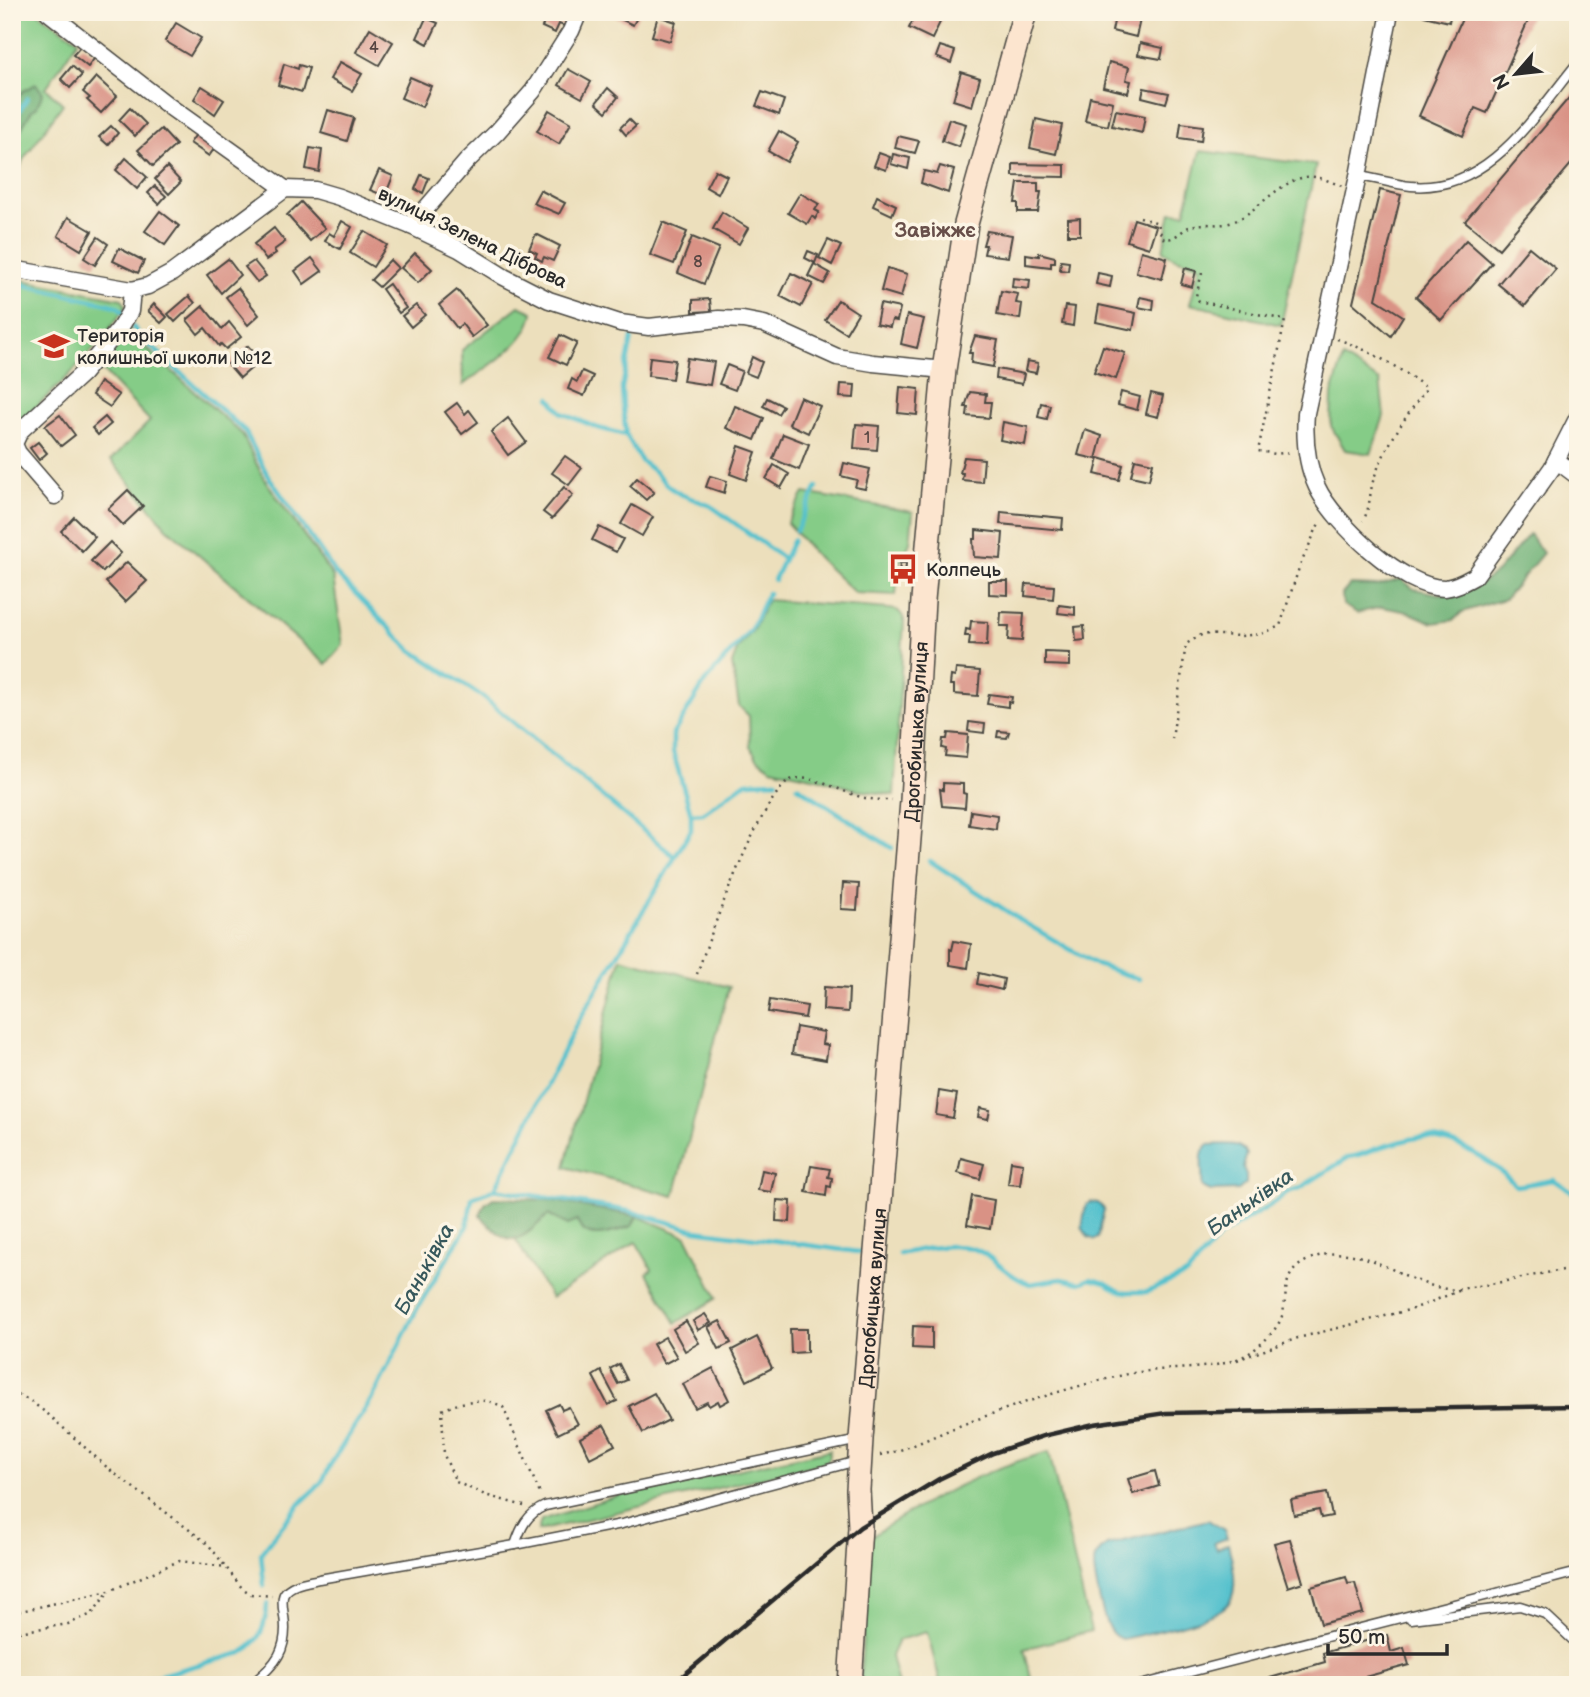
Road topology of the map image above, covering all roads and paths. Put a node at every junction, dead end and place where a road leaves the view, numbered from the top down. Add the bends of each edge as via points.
1 (48, 12) edge
2 (579, 12) edge
3 (1025, 12) edge
4 (1390, 12) edge
5 (1578, 62) edge
6 (1356, 183) junction
7 (285, 189) junction
8 (1140, 217) dead end
9 (411, 226) junction
10 (12, 269) edge
11 (1202, 273) dead end
12 (132, 290) junction
13 (1322, 334) junction
14 (944, 370) junction
15 (1578, 417) edge
16 (1306, 449) junction
17 (1556, 460) junction
18 (1576, 475) dead end
19 (55, 496) dead end
20 (1329, 508) junction
21 (1354, 535) junction
22 (1172, 739) dead end
23 (912, 801) junction
24 (697, 974) dead end
25 (1578, 1268) edge
26 (1464, 1288) junction
27 (1229, 1362) junction
28 (12, 1392) edge
29 (861, 1452) junction
30 (545, 1506) junction
31 (532, 1511) junction
32 (515, 1545) junction
33 (225, 1567) junction
34 (1578, 1572) edge
35 (109, 1591) junction
36 (272, 1596) dead end
37 (12, 1613) edge
38 (1394, 1619) junction
39 (12, 1633) edge
40 (1578, 1645) edge
41 (250, 1685) edge
42 (850, 1685) edge
43 (1140, 1685) edge

1 - 7 street
2 - 9 street via 533,91
3 - 14 street, Дрогобицька вулиця via 966,224
4 - 6 street
5 - 6 lane via 1503,152 1462,179 1412,186
6 - 8 path via 1306,177 1273,193 1236,221 1194,225 1166,240 1158,223
6 - 13 street
7 - 9 street, вулиця Зелена Діброва via 340,197
7 - 12 street via 172,272
9 - 14 street, вулиця Зелена Діброва via 549,300 620,323 649,327 719,318 743,320 764,324 837,357
10 - 12 street
11 - 16 path via 1199,300 1285,320 1258,451 1276,454
12 - 19 street via 130,311 120,328 83,373 20,431 14,444
13 - 16 street via 1306,413
13 - 21 path via 1358,346 1427,388 1387,449 1373,481 1365,519
14 - 23 street, Дрогобицька вулиця via 923,600
15 - 17 street
16 - 20 street via 1317,487
17 - 18 street
17 - 21 street via 1475,576 1462,583 1445,588 1420,581 1391,566
20 - 21 street
20 - 22 path via 1317,524 1280,626 1261,634 1203,634 1186,644
23 - 24 path via 870,799 813,780 787,782 765,812 737,870
23 - 29 street, Дрогобицька вулиця
25 - 26 path
26 - 27 path via 1413,1309 1298,1338
26 - 27 path via 1426,1285 1366,1256 1329,1254 1306,1261 1291,1273 1284,1289 1281,1319 1251,1352
27 - 29 path via 1109,1379 1024,1402 896,1452
28 - 33 path via 49,1415 110,1471 208,1544
29 - 30 lane
29 - 32 lane via 797,1476 622,1524
29 - 42 street, Дрогобицька вулиця
30 - 31 lane
30 - 31 path via 503,1407 491,1400 462,1402 442,1410 444,1455 456,1482
31 - 32 lane via 520,1527
32 - 41 lane via 293,1586 282,1604 283,1650
33 - 35 path via 179,1561
33 - 36 path via 251,1594
34 - 38 lane
35 - 37 path
35 - 39 path via 92,1614 68,1624
38 - 40 lane via 1520,1606 1545,1614
38 - 43 lane

